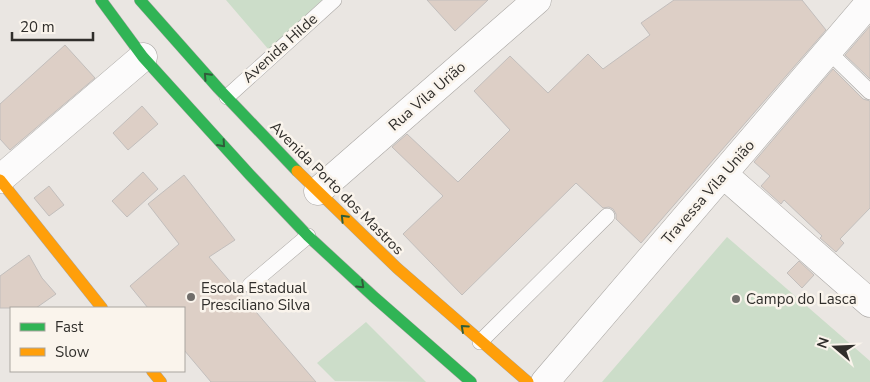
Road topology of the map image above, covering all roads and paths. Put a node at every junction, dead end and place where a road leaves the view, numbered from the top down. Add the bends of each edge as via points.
1 (101, 0) edge
2 (140, 0) edge
3 (334, 0) edge
4 (537, 0) edge
5 (870, 2) edge
6 (828, 52) junction
7 (143, 57) junction
8 (870, 92) edge
9 (227, 97) junction
10 (723, 174) junction
11 (0, 179) edge
12 (318, 192) junction
13 (607, 216) dead end
14 (308, 236) junction
15 (250, 285) dead end
16 (870, 303) edge
17 (101, 307) edge
18 (477, 345) junction
19 (153, 372) edge
20 (161, 382) edge
21 (471, 382) edge
22 (528, 382) edge
23 (545, 382) edge

1 - 7 main road
9 -> 2 main road, Avenida Porto dos Mastros
3 - 9 lane, Avenida Hilde
4 - 12 street, Rua Vila Urião
5 - 6 street, Travessa Vila União
6 - 8 lane
6 - 10 street, Travessa Vila União
7 - 11 street
7 -> 14 main road
9 - 12 main road, Avenida Porto dos Mastros
10 - 16 street
10 - 23 street, Travessa Vila União
11 - 17 main road
18 -> 12 main road, Avenida Porto dos Mastros
13 - 18 lane
14 - 15 lane
14 -> 21 main road via 374,297 457,364
18 - 22 main road, Avenida Porto dos Mastros
19 - 20 main road

